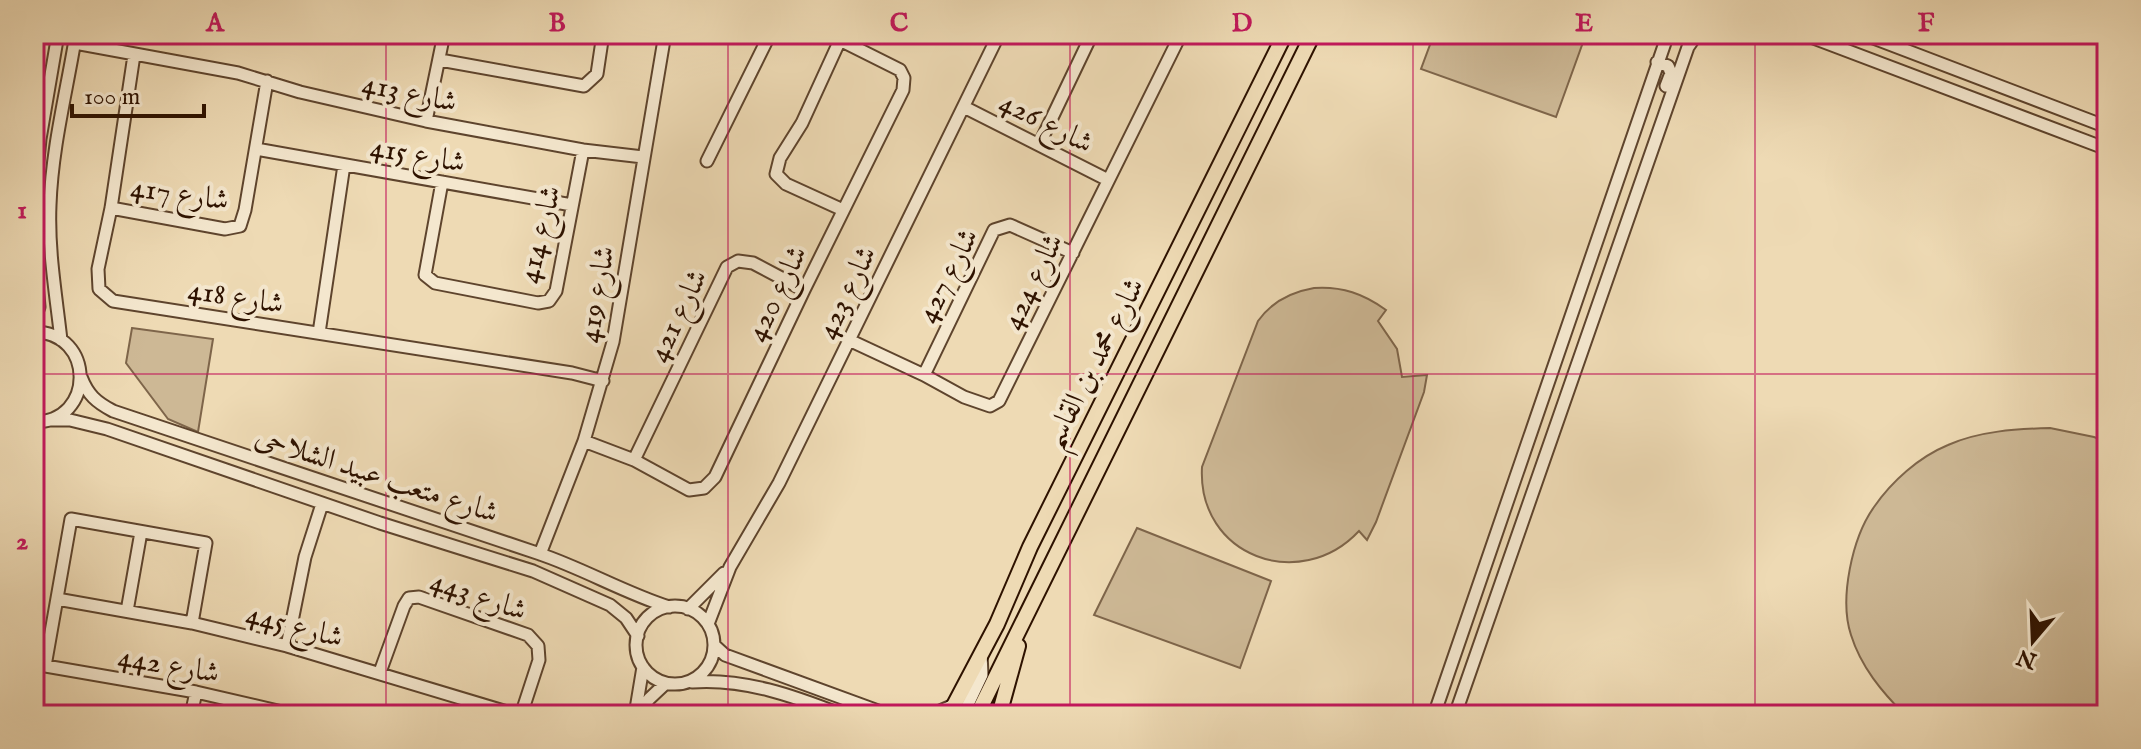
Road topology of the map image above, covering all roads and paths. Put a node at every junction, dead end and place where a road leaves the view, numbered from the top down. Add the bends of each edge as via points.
1 (58, 34) edge
2 (444, 34) edge
3 (603, 34) edge
4 (665, 34) edge
5 (770, 34) edge
6 (828, 34) edge
7 (999, 34) edge
8 (1092, 34) edge
9 (1181, 34) edge
10 (1285, 34) edge
11 (1313, 34) edge
12 (1668, 34) edge
13 (1697, 34) edge
14 (1803, 34) edge
15 (1863, 34) edge
16 (76, 38) edge
17 (840, 40) junction
18 (134, 55) junction
19 (440, 60) junction
20 (1657, 62) junction
21 (267, 81) junction
22 (2040, 102) junction
23 (964, 107) junction
24 (2053, 107) junction
25 (2028, 119) junction
26 (426, 121) junction
27 (2050, 127) junction
28 (2107, 127) edge
29 (37, 138) edge
30 (1039, 145) junction
31 (256, 149) junction
32 (2107, 149) edge
33 (583, 150) junction
34 (643, 157) junction
35 (1649, 160) junction
36 (707, 161) dead end
37 (344, 165) junction
38 (1108, 180) junction
39 (442, 182) junction
40 (34, 203) edge
41 (572, 205) junction
42 (111, 208) junction
43 (843, 210) junction
44 (34, 248) edge
45 (1073, 253) junction
46 (804, 290) junction
47 (34, 320) edge
48 (34, 332) edge
49 (319, 333) junction
50 (61, 340) junction
51 (849, 340) junction
52 (924, 375) junction
53 (81, 377) junction
54 (603, 381) junction
55 (1540, 403) junction
56 (1562, 410) junction
57 (39, 422) edge
58 (584, 441) junction
59 (634, 460) junction
60 (322, 504) junction
61 (141, 532) junction
62 (540, 554) junction
63 (730, 567) junction
64 (57, 599) junction
65 (669, 607) junction
66 (688, 609) junction
67 (127, 611) junction
68 (192, 623) junction
69 (708, 624) junction
70 (1018, 633) junction
71 (638, 636) junction
72 (714, 645) junction
73 (287, 646) junction
74 (40, 665) edge
75 (643, 667) junction
76 (380, 672) junction
77 (687, 682) junction
78 (666, 683) junction
79 (196, 692) junction
80 (956, 712) edge
81 (191, 715) edge
82 (295, 715) edge
83 (519, 715) edge
84 (636, 715) edge
85 (842, 715) edge
86 (889, 715) edge
87 (931, 715) edge
88 (977, 715) edge
89 (999, 715) edge
90 (1434, 715) edge
91 (1455, 715) edge

1 - 29 street
2 - 19 street
3 - 19 street via 597,74 584,86
4 - 34 street, شارع 419
5 - 36 street
6 - 17 street, شارع 420
7 - 23 street, شارع 423
8 - 30 street
9 - 38 street, شارع 424
10 - 80 main road, شارع محمد بن القاسم via 1037,531
11 - 70 main road, شارع محمد بن القاسم
12 - 20 street
13 - 35 street
14 - 25 street
15 - 22 street
16 - 18 street, شارع 413
16 - 50 street via 50,206
17 - 43 street, شارع 420 via 900,70 904,78 903,90
17 - 43 street via 776,174 786,184
18 - 21 street, شارع 413
18 - 42 street, شارع 418
19 - 26 street
20 - 35 street via 1671,73 1647,144
20 - 55 street
21 - 26 street, شارع 413
21 - 31 street, شارع 417
22 - 24 street
22 - 25 street
23 - 30 street, شارع 426
23 - 51 street, شارع 423
24 - 27 street
24 - 28 street
25 - 27 street
26 - 33 street, شارع 413
27 - 32 street
29 - 40 street
30 - 38 street, شارع 426
31 - 37 street, شارع 415
31 - 42 street, شارع 417 via 243,218 233,229
33 - 34 street, شارع 413
33 - 41 street, شارع 414
34 - 54 street, شارع 419
35 - 56 street
37 - 39 street, شارع 415
37 - 49 street
38 - 45 street, شارع 424
39 - 41 street, شارع 415
39 - 41 street, شارع 414 via 425,275 435,283 538,303 549,301 556,291
42 - 49 street, شارع 418 via 98,269 99,289 113,301
43 - 46 street, شارع 420
44 - 47 street via 39,307
45 - 52 street, شارع 427 via 1010,225 994,230
45 - 52 street, شارع 424 via 999,401 990,406 964,397
46 - 59 street, شارع 421 via 753,263 738,261 727,267
46 - 59 street, شارع 420 via 715,477 704,488 689,490
48 - 50 street
49 - 54 street, شارع 418
50 - 53 street, شارع متعب عبيد الشلاحى via 72,350
51 - 52 street, شارع 424
51 - 63 street, شارع 423 via 779,483
53 - 57 street via 73,403
53 - 62 street, شارع متعب عبيد الشلاحى via 98,404 113,411
54 - 58 street, شارع 419
55 - 56 street
55 - 90 street
56 - 91 street
57 - 60 street, شارع متعب عبيد الشلاحى via 70,420 97,426
58 - 59 street, شارع 420
58 - 62 street, شارع 419
60 - 71 street, شارع متعب عبيد الشلاحى via 570,586 610,605
60 - 73 street
61 - 64 street via 71,519
61 - 67 street
61 - 68 street via 206,543
62 - 65 street, شارع متعب عبيد الشلاحى
63 - 66 street, شارع 423
63 - 69 street, شارع 423
64 - 67 street, شارع 445
64 - 74 street
65 - 66 street
65 - 71 street via 649,617
66 - 69 street
67 - 68 street, شارع 445
68 - 73 street, شارع 445
69 - 72 street
70 - 88 main road, شارع محمد بن القاسم
70 - 89 main road
71 - 75 street
72 - 77 street via 707,669
72 - 86 street via 725,655
73 - 76 street, شارع 445
74 - 79 street, شارع 442
75 - 78 street
75 - 84 street
76 - 83 street, شارع 445
76 - 83 street, شارع 443 via 404,606 409,598 419,597 528,635 538,646 539,660
77 - 78 street
77 - 85 street via 732,682
78 - 84 street
79 - 81 street
79 - 82 street, شارع 442
80 - 87 street

